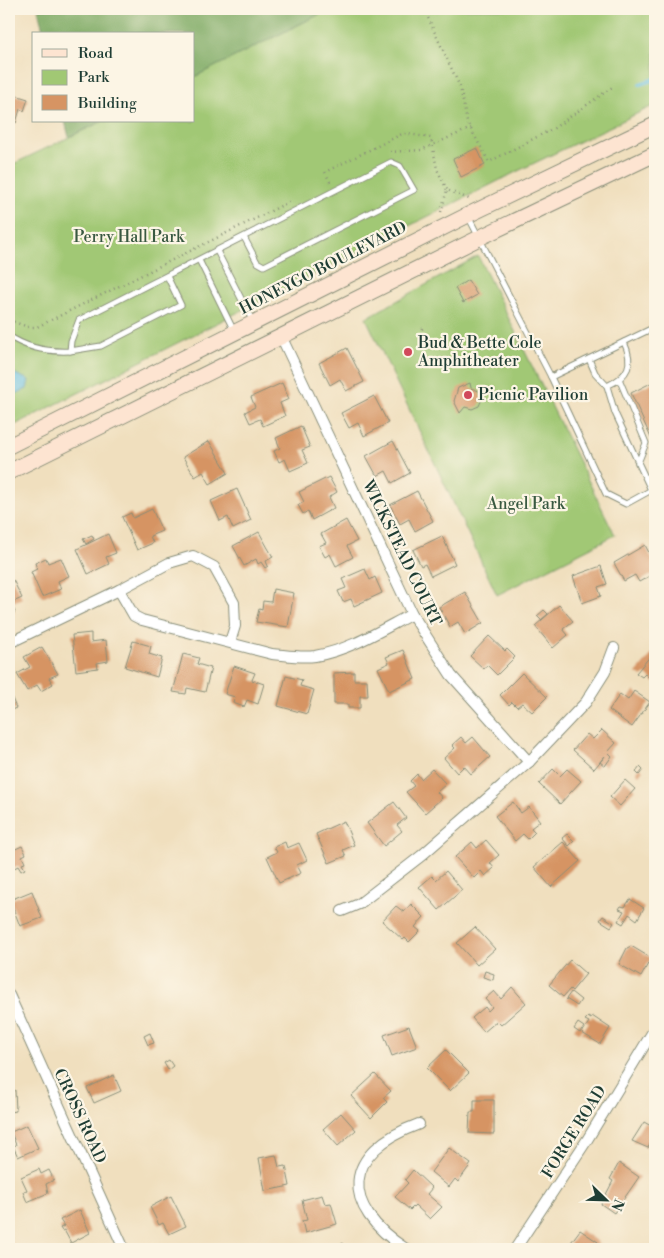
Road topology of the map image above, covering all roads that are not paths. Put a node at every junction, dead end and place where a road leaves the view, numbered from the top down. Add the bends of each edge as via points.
1 (655, 125) edge
2 (655, 154) edge
3 (472, 209) junction
4 (244, 237) junction
5 (481, 237) junction
6 (217, 251) junction
7 (199, 260) junction
8 (167, 276) junction
9 (253, 323) junction
10 (655, 327) edge
11 (235, 332) junction
12 (9, 336) edge
13 (281, 336) junction
14 (624, 342) junction
15 (70, 351) junction
16 (589, 359) junction
17 (551, 377) junction
18 (620, 380) junction
19 (607, 386) junction
20 (9, 446) edge
21 (638, 463) junction
22 (9, 472) edge
23 (653, 489) edge
24 (119, 590) junction
25 (412, 614) junction
26 (230, 642) junction
27 (9, 643) edge
28 (614, 648) dead end
29 (529, 762) junction
30 (342, 911) dead end
31 (9, 995) edge
32 (655, 1028) edge
33 (418, 1124) dead end
34 (124, 1249) edge
35 (406, 1249) edge
36 (515, 1249) edge

1 - 3 main road, HONEYGO BOULEVARD
2 - 5 main road
3 - 5 lane
3 - 9 main road, HONEYGO BOULEVARD
4 - 4 lane via 257,262 264,266 414,190 400,166 391,162
4 - 6 lane
5 - 13 main road
5 - 17 lane
6 - 7 lane
6 - 9 lane
7 - 8 lane
7 - 11 lane
8 - 15 lane via 79,320
8 - 15 lane via 181,305 101,346
9 - 11 main road, HONEYGO BOULEVARD
10 - 14 lane
11 - 20 main road, HONEYGO BOULEVARD
12 - 15 lane via 34,348
13 - 22 main road
13 - 25 street, WICKSTEAD COURT
14 - 16 lane
14 - 18 lane via 630,356 628,369
16 - 17 lane
16 - 19 lane via 595,373
17 - 23 lane via 606,494 626,504
18 - 19 lane
18 - 21 lane via 646,443
19 - 21 lane via 615,413
21 - 23 lane
24 - 26 street via 134,616 142,620
24 - 26 street via 179,559 193,556 200,559 214,567 234,604 235,626
24 - 27 street
25 - 26 street via 348,646 315,656 272,654
25 - 29 street, WICKSTEAD COURT via 451,676
28 - 29 street via 605,672 586,702
29 - 30 street via 421,856 359,904
31 - 34 street, CROSS ROAD
32 - 36 street, FORGE ROAD
33 - 35 street via 379,1144 368,1155 360,1182 362,1203 374,1224

